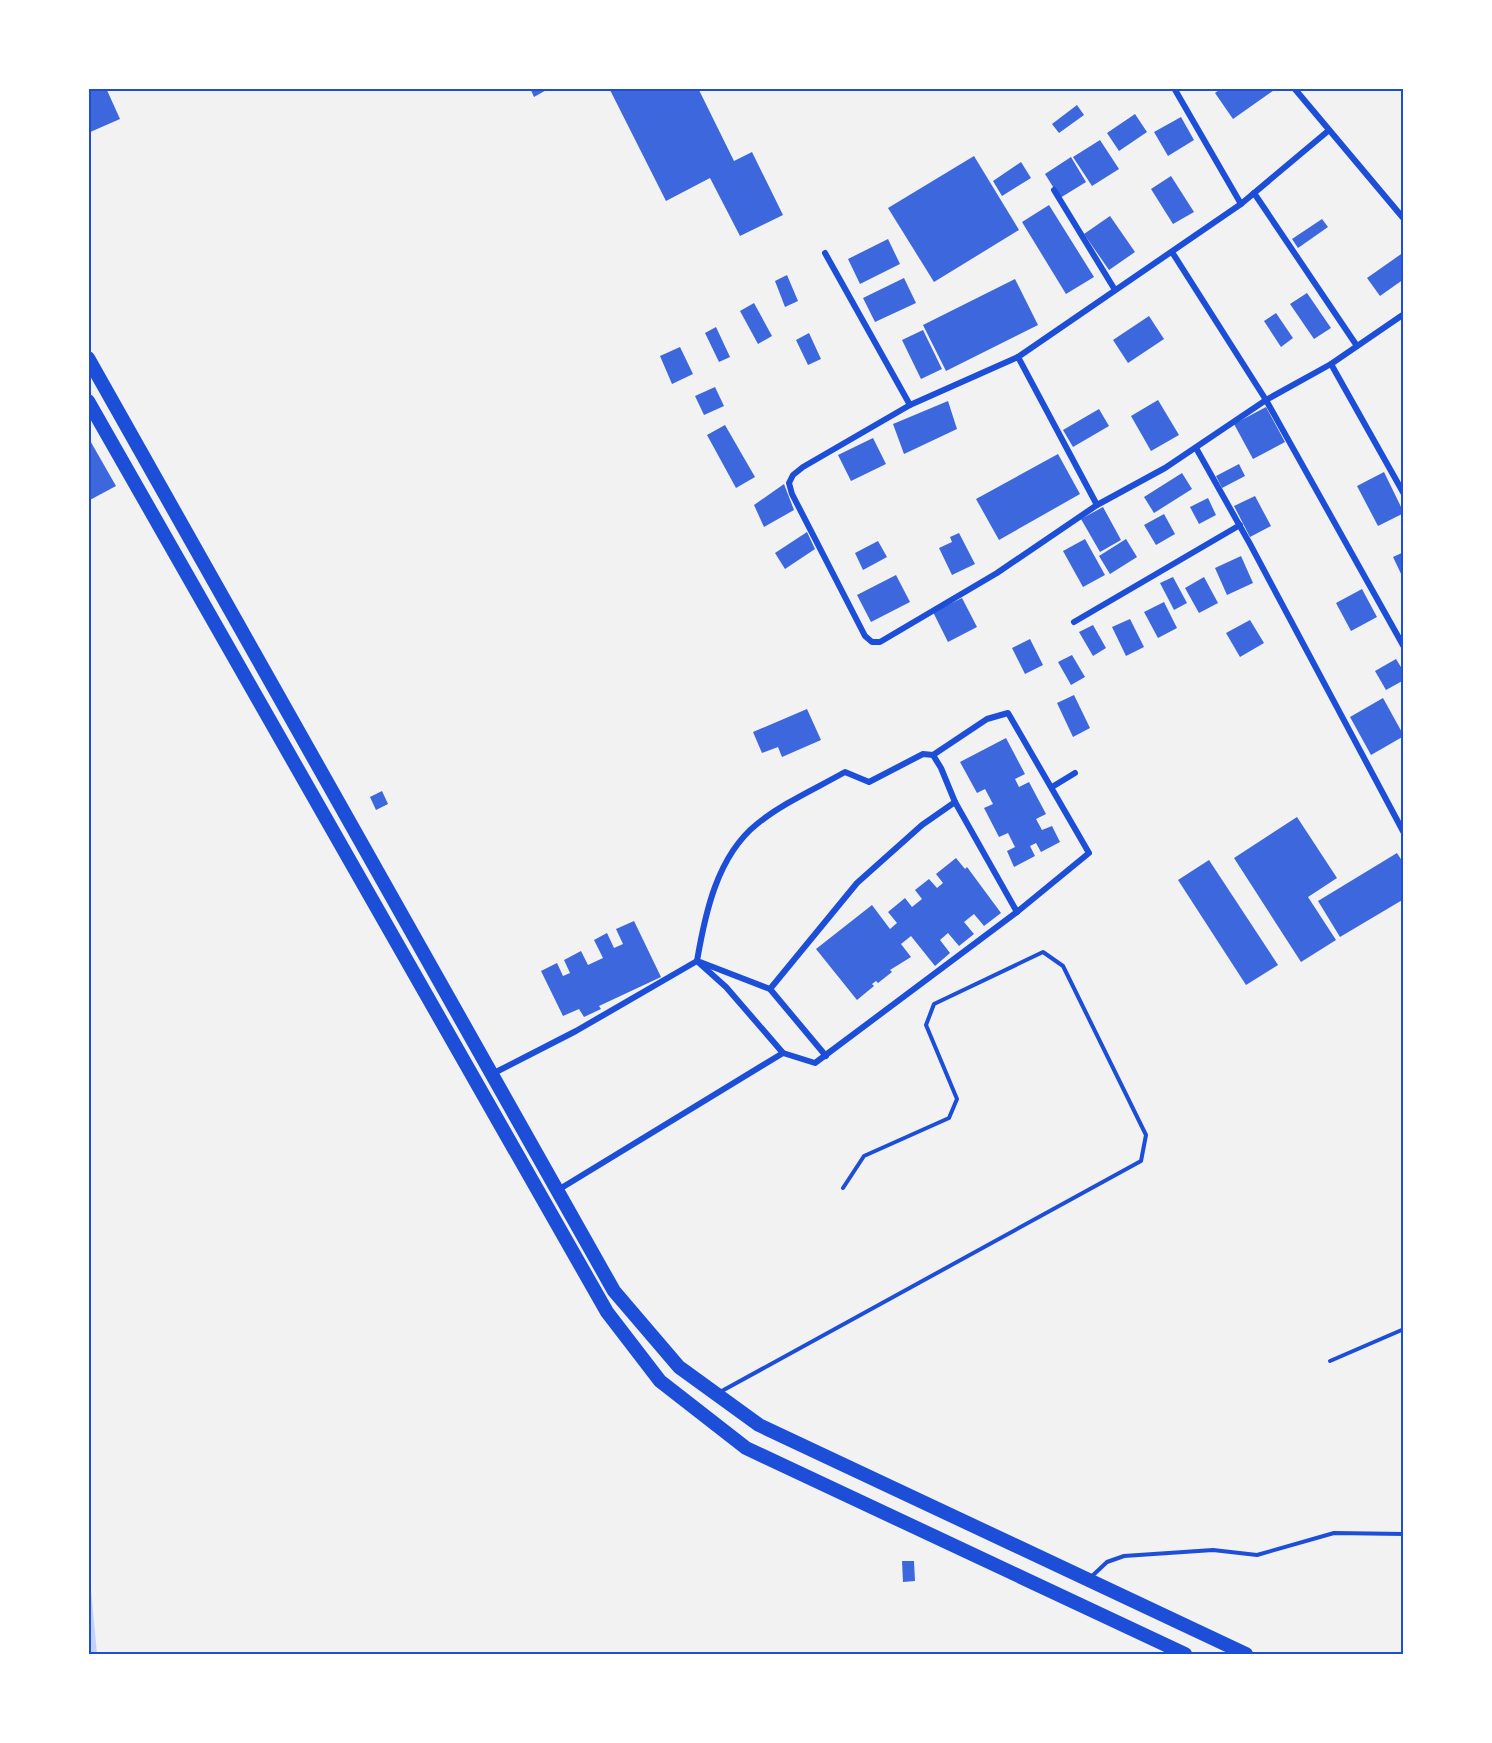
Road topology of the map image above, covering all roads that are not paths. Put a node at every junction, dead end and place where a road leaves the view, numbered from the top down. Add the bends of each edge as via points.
1 (1174, 88) edge
2 (1294, 88) edge
3 (1328, 131) junction
4 (1054, 190) dead end
5 (1254, 193) junction
6 (1241, 204) junction
7 (1404, 219) edge
8 (1173, 252) junction
9 (825, 253) dead end
10 (1115, 290) junction
11 (1404, 314) edge
12 (1357, 346) junction
13 (1018, 357) junction
14 (88, 358) edge
15 (1331, 364) junction
16 (1266, 400) junction
17 (88, 401) edge
18 (910, 405) junction
19 (1196, 448) junction
20 (1404, 494) edge
21 (1096, 505) junction
22 (1240, 525) junction
23 (1074, 622) dead end
24 (1404, 647) edge
25 (933, 755) junction
26 (1075, 773) dead end
27 (1052, 787) junction
28 (955, 802) junction
29 (1404, 832) edge
30 (1017, 912) junction
31 (697, 961) junction
32 (442, 986) junction
33 (770, 989) junction
34 (427, 994) junction
35 (783, 1053) junction
36 (826, 1056) junction
37 (492, 1074) junction
38 (843, 1188) dead end
39 (557, 1190) junction
40 (1404, 1329) edge
41 (1330, 1361) dead end
42 (716, 1394) junction
43 (1404, 1534) edge
44 (1088, 1581) junction
45 (1185, 1654) edge
46 (1246, 1654) edge

1 - 6 street
2 - 3 street
3 - 5 street
3 - 7 street
4 - 10 street
5 - 6 street
5 - 12 street
6 - 8 street
8 - 10 street
8 - 16 street
9 - 18 street
10 - 13 street
11 - 12 street
12 - 15 street
13 - 18 street
13 - 21 street
14 - 32 highway
15 - 16 street
15 - 20 street
16 - 19 street
16 - 24 street
17 - 34 highway
18 - 21 street via 803,466 789,483 850,609 872,642 887,639 997,573
19 - 21 street
19 - 22 street
22 - 23 street
22 - 29 street
25 - 27 street via 987,719 1008,713
25 - 28 street
25 - 31 street via 923,754 869,783 845,772 755,825 737,845 713,891
26 - 27 street
27 - 30 street via 1089,853
28 - 30 street
28 - 33 street via 922,825 857,883
30 - 36 street
31 - 33 street
31 - 35 street via 726,987
31 - 37 street
32 - 34 highway
32 - 37 highway
33 - 36 street
34 - 45 highway via 608,1312 660,1381 746,1448
35 - 36 street via 815,1063
35 - 39 street
37 - 39 highway
38 - 42 lane via 864,1156 949,1118 957,1099 926,1025 934,1004 1043,952 1063,966 1146,1135 1141,1161
39 - 42 highway via 614,1291 680,1367
40 - 41 lane
42 - 44 highway via 759,1425
43 - 44 lane via 1334,1533 1257,1555 1213,1550 1124,1556 1098,1569
44 - 46 highway

